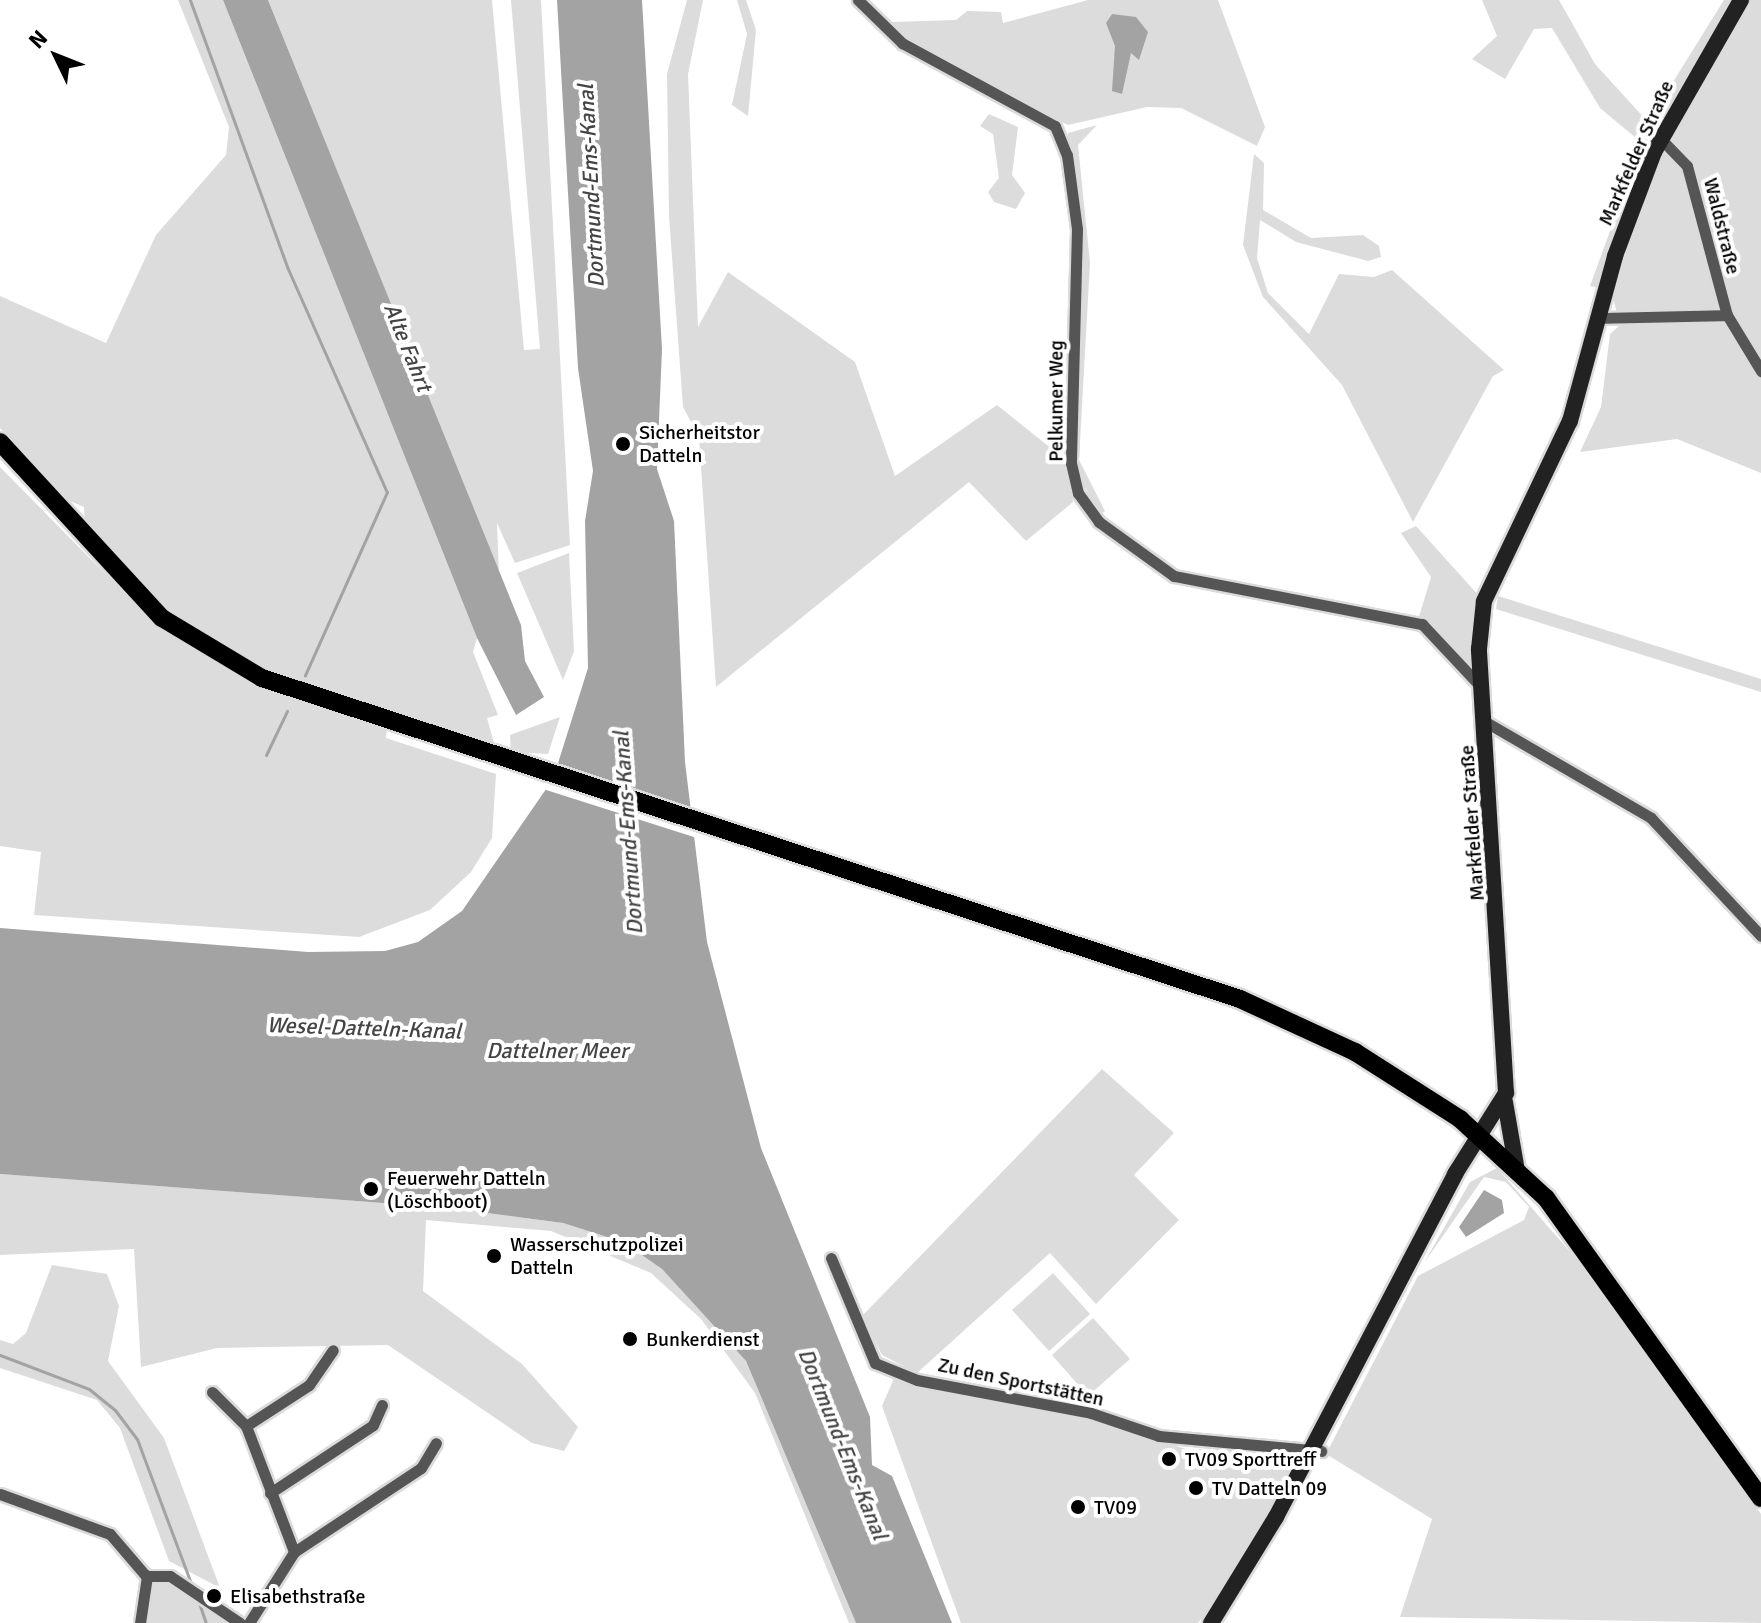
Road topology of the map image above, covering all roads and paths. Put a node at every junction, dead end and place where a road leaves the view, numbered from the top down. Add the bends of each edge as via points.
1 (858, 0) edge
2 (1741, 0) edge
3 (1660, 138) junction
4 (1727, 315) junction
5 (1598, 318) junction
6 (1761, 371) edge
7 (0, 442) edge
8 (1482, 688) junction
9 (1484, 721) junction
10 (1761, 936) edge
11 (1506, 1093) junction
12 (1480, 1136) junction
13 (1517, 1171) junction
14 (831, 1258) dead end
15 (333, 1350) dead end
16 (212, 1392) dead end
17 (382, 1405) dead end
18 (246, 1426) junction
19 (436, 1443) dead end
20 (1316, 1450) junction
21 (270, 1493) junction
22 (0, 1494) edge
23 (1761, 1498) edge
24 (294, 1552) junction
25 (147, 1576) junction
26 (140, 1623) edge
27 (240, 1623) edge
28 (249, 1623) edge
29 (1211, 1623) edge

1 - 8 street, Pelkumer Weg via 902,43 1055,126 1067,155 1077,229 1071,463 1078,493 1099,522 1174,576 1422,624
2 - 3 street, Markfelder Straße
3 - 4 street, Waldstraße via 1691,177
3 - 5 street, Markfelder Straße
4 - 5 street
4 - 6 street, Waldstraße
5 - 8 street, Markfelder Straße via 1570,421 1488,587 1479,631
7 - 12 main road via 128,587 188,637 262,678 1299,1022
8 - 9 street, Markfelder Straße
9 - 10 street via 1651,818
9 - 11 street, Markfelder Straße
11 - 12 street
11 - 13 street, Markfelder Straße via 1504,1123
12 - 13 main road
12 - 20 street
13 - 23 main road via 1572,1230
14 - 20 street, Zu den Sportstätten via 875,1363 917,1380 1060,1406 1159,1436
15 - 18 street via 309,1385
16 - 18 street
17 - 21 street via 373,1425
18 - 21 street
19 - 24 street via 421,1468
20 - 29 street
21 - 24 street
22 - 25 street via 110,1534
24 - 28 street
25 - 26 street
25 - 27 street via 170,1576

